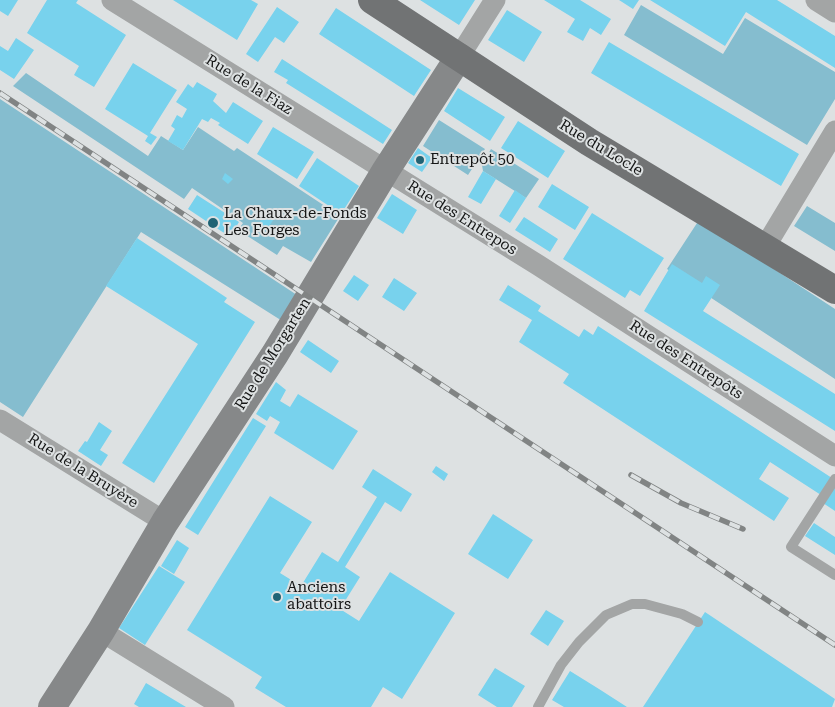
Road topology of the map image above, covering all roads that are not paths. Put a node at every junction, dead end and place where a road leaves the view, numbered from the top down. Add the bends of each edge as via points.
1 (112, 0) edge
2 (372, 0) edge
3 (495, 0) edge
4 (816, 0) edge
5 (835, 12) edge
6 (459, 57) junction
7 (835, 131) edge
8 (386, 170) junction
9 (765, 247) junction
10 (538, 265) joint
11 (835, 290) edge
12 (0, 420) edge
13 (835, 456) edge
14 (835, 478) edge
15 (165, 522) junction
16 (835, 575) edge
17 (698, 622) dead end
18 (101, 631) junction
19 (52, 707) edge
20 (224, 707) edge
21 (538, 707) edge

1 - 8 street, Rue de la Fiaz
2 - 6 main road, Rue du Locle
3 - 6 street, Rue de Morgarten
4 - 5 street
6 - 8 main road, Rue de Morgarten
6 - 9 main road, Rue du Locle via 589,142
7 - 9 street
8 - 10 street, Rue des Entrepos
8 - 15 main road, Rue de Morgarten via 275,354
9 - 11 main road, Rue du Locle
10 - 13 street, Rue des Entrepôts
12 - 15 street, Rue de la Bruyère
14 - 16 lane via 791,547
15 - 18 main road, Rue de Morgarten
17 - 21 lane via 645,604 632,604 606,615 561,665
18 - 19 main road, Rue de Morgarten
18 - 20 street

